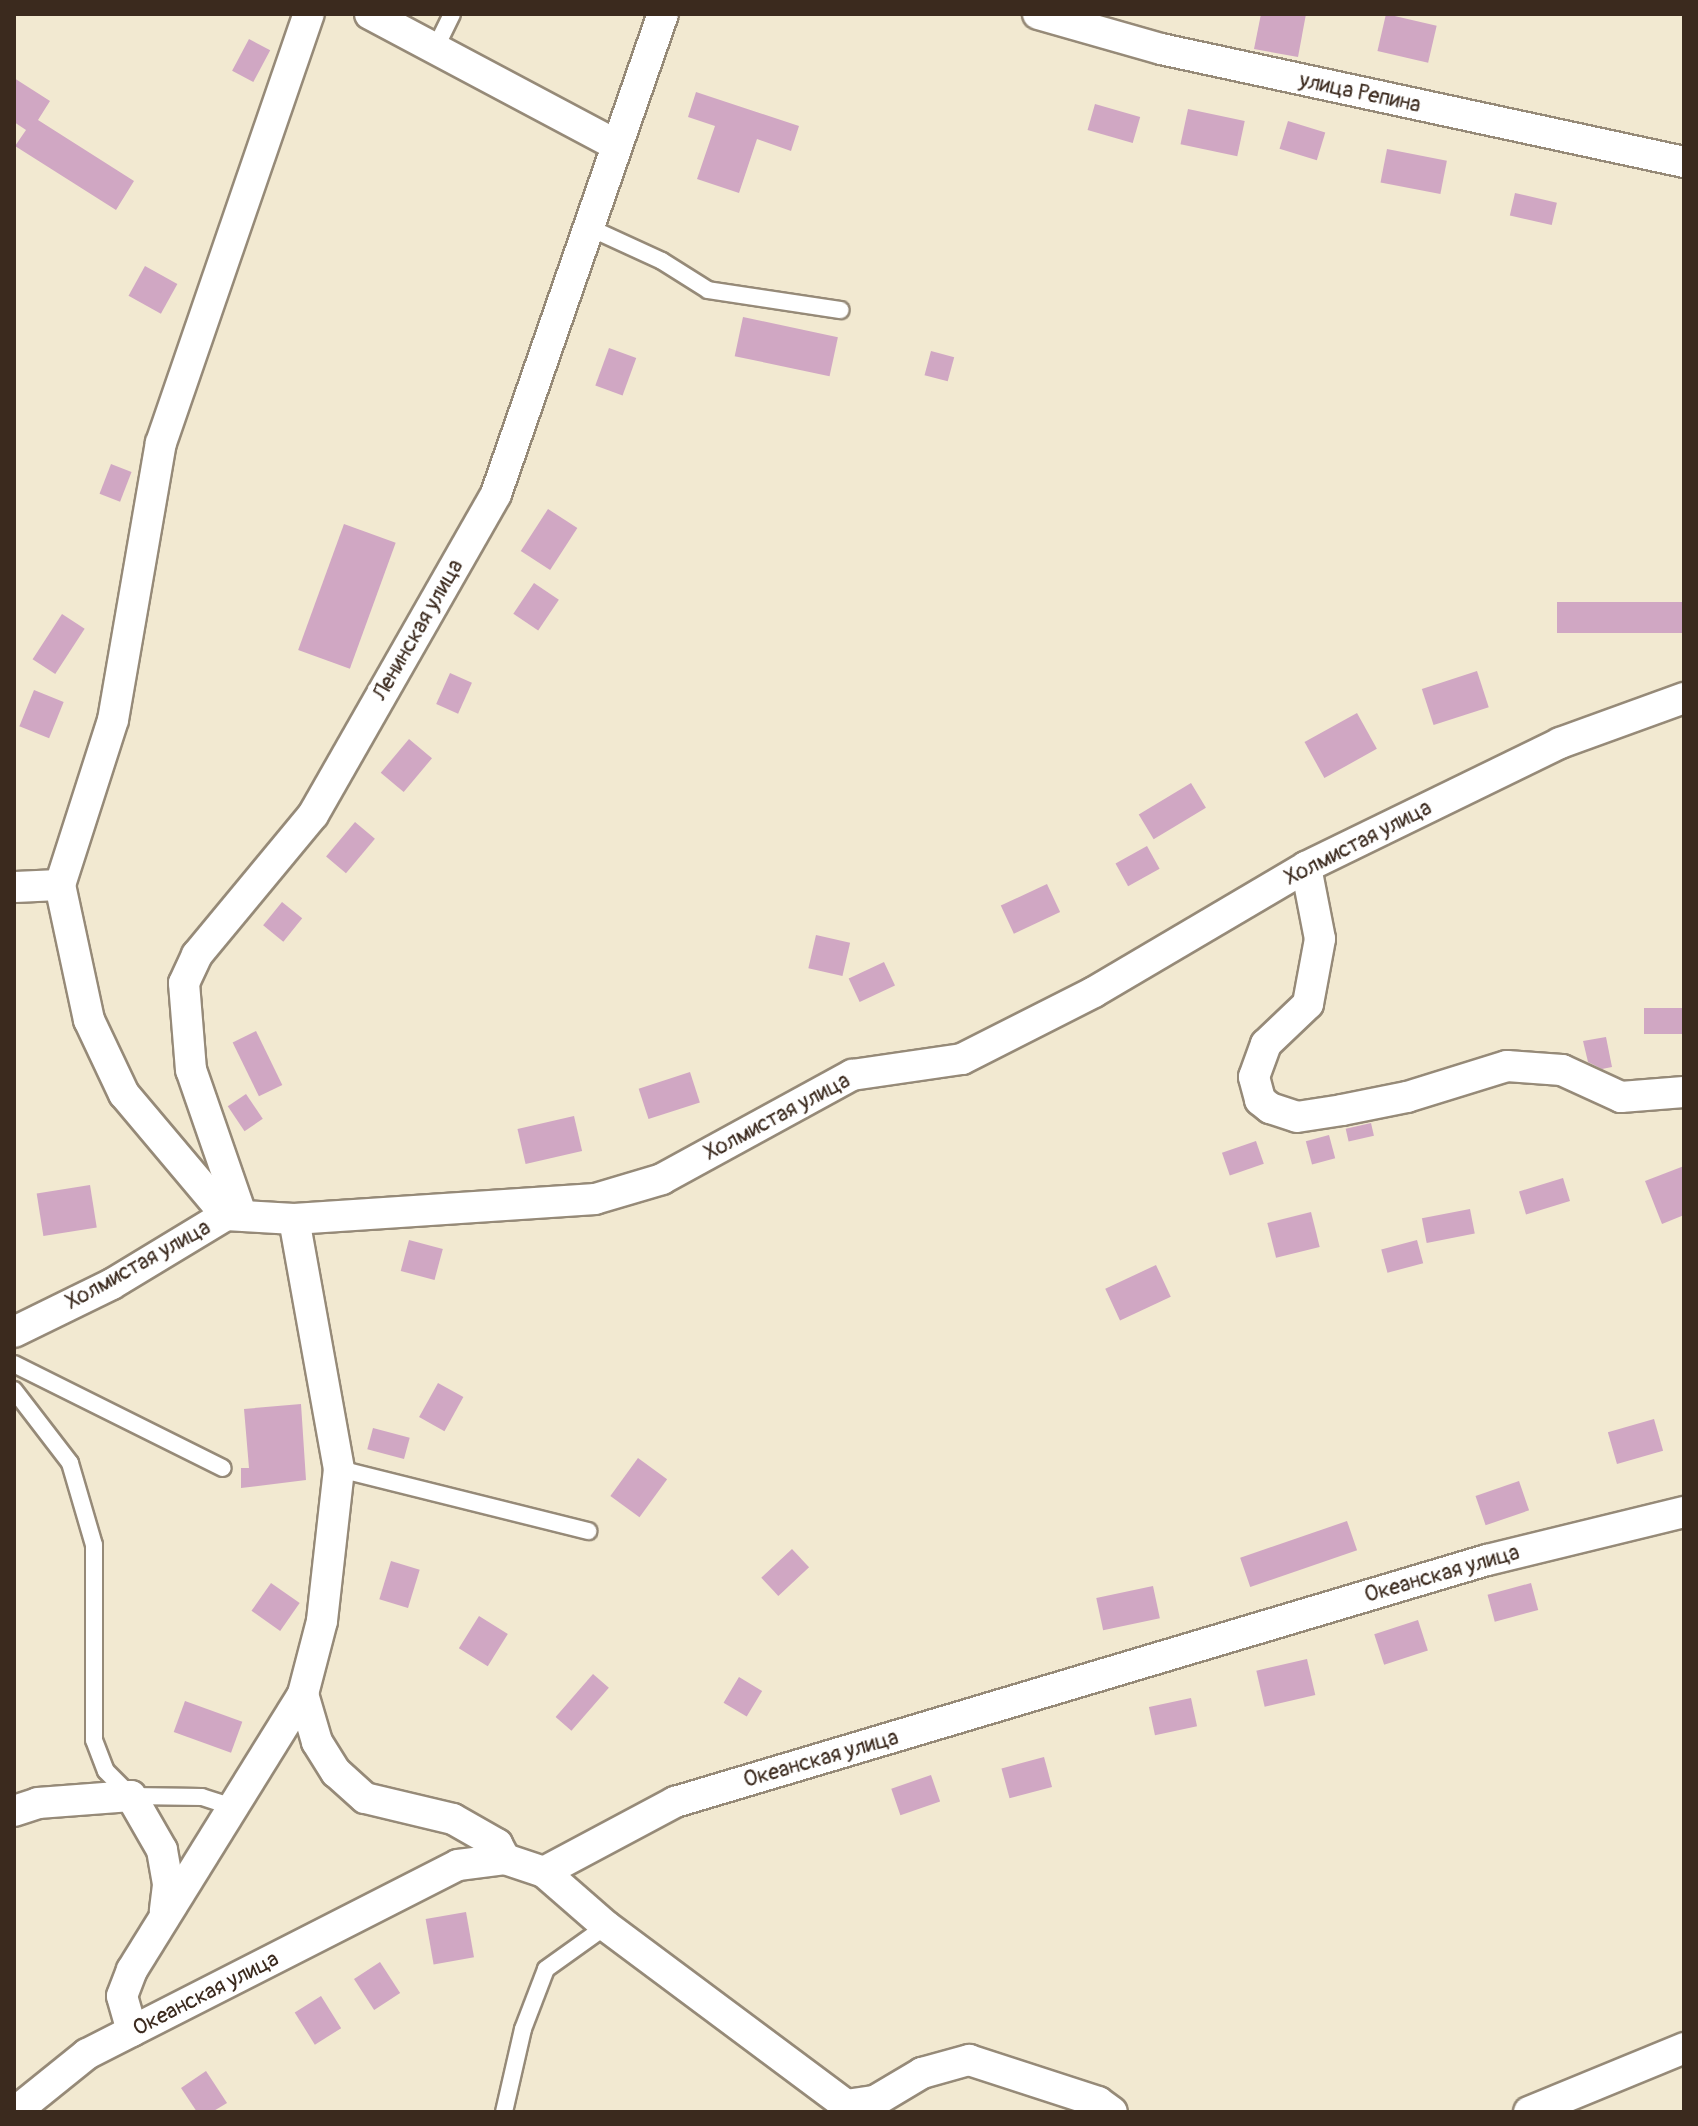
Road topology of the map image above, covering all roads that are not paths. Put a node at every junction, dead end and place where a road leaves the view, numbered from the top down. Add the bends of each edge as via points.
1 (309, 14) edge
2 (370, 14) edge
3 (452, 14) edge
4 (663, 14) edge
5 (1039, 14) edge
6 (435, 49) junction
7 (616, 145) junction
8 (1684, 162) edge
9 (588, 227) junction
10 (841, 310) dead end
11 (1684, 698) edge
12 (1306, 867) junction
13 (60, 885) junction
14 (14, 887) edge
15 (1684, 1092) edge
16 (234, 1214) junction
17 (294, 1219) junction
18 (14, 1332) edge
19 (14, 1364) edge
20 (14, 1390) edge
21 (223, 1468) dead end
22 (339, 1469) junction
23 (1684, 1512) edge
24 (588, 1531) dead end
25 (303, 1694) junction
26 (131, 1796) junction
27 (229, 1806) junction
28 (14, 1811) edge
29 (505, 1859) junction
30 (544, 1872) junction
31 (165, 1913) junction
32 (606, 1926) junction
33 (132, 2031) junction
34 (1684, 2048) edge
35 (15, 2112) edge
36 (504, 2112) edge
37 (1112, 2112) edge
38 (1529, 2112) edge

1 - 13 street via 161,443 113,720
2 - 6 street
3 - 6 lane
4 - 7 street, Ленинская улица
5 - 8 street, улица Репина via 1161,49
6 - 7 street
7 - 9 street, Ленинская улица
9 - 10 lane via 662,261 708,290
9 - 16 street, Ленинская улица via 496,494 313,815 197,955 184,983 191,1070
11 - 12 street, Холмистая улица via 1560,743
12 - 15 street via 1320,939 1308,1004 1266,1044 1254,1077 1260,1100 1270,1108 1297,1117 1342,1110 1407,1097 1507,1066 1562,1070 1621,1097
12 - 17 street, Холмистая улица via 1094,992 962,1059 852,1075 662,1179 595,1199
13 - 14 street
13 - 16 street via 89,1020 124,1094
16 - 17 street, Холмистая улица
16 - 18 street, Холмистая улица via 112,1284
17 - 22 street
19 - 21 lane
20 - 26 lane via 70,1463 94,1545 94,1740 106,1771
22 - 24 lane
22 - 25 street via 322,1621
23 - 30 street, Океанская улица via 1487,1560 675,1802
25 - 27 street
25 - 29 street via 317,1742 336,1772 365,1798 453,1819 497,1844
26 - 27 lane via 202,1797
26 - 28 street via 38,1803
26 - 31 street via 162,1850 168,1885
27 - 31 street
29 - 30 street, Океанская улица
29 - 33 street, Океанская улица via 458,1865
30 - 32 street
31 - 33 street via 122,1996
32 - 36 lane via 546,1969 523,2029
32 - 37 street via 846,2105 875,2101 922,2073 969,2060 1098,2102
33 - 35 street, Океанская улица via 87,2054
34 - 38 street

